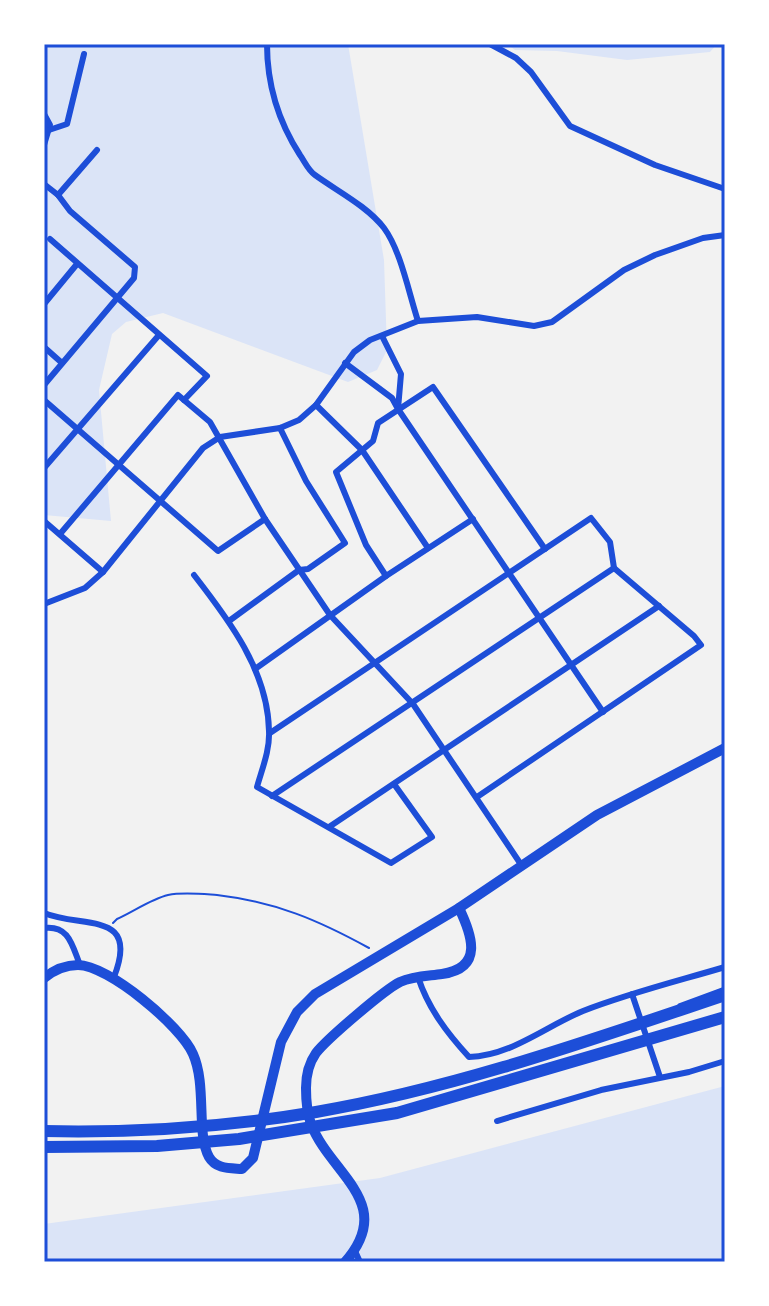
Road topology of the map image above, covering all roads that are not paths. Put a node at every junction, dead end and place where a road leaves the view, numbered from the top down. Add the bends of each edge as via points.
1 (267, 44) edge
2 (490, 44) edge
3 (84, 54) dead end
4 (44, 114) edge
5 (49, 130) junction
6 (44, 145) edge
7 (97, 150) dead end
8 (44, 184) edge
9 (725, 189) edge
10 (58, 195) junction
11 (725, 235) edge
12 (50, 239) dead end
13 (77, 264) junction
14 (117, 299) junction
15 (44, 304) edge
16 (418, 321) junction
17 (159, 335) junction
18 (382, 336) junction
19 (44, 347) edge
20 (62, 363) junction
21 (345, 363) junction
22 (44, 385) edge
23 (44, 400) edge
24 (184, 400) junction
25 (316, 405) junction
26 (398, 409) junction
27 (77, 428) junction
28 (280, 428) junction
29 (220, 437) junction
30 (362, 450) junction
31 (117, 464) junction
32 (44, 468) edge
33 (161, 502) junction
34 (265, 519) junction
35 (473, 519) junction
36 (44, 521) edge
37 (60, 534) junction
38 (428, 548) junction
39 (545, 549) junction
40 (614, 568) junction
41 (299, 570) junction
42 (103, 572) junction
43 (509, 573) junction
44 (194, 575) dead end
45 (386, 576) junction
46 (44, 604) edge
47 (659, 606) junction
48 (330, 615) junction
49 (540, 618) junction
50 (229, 621) junction
51 (376, 663) junction
52 (572, 665) junction
53 (255, 669) junction
54 (413, 704) junction
55 (603, 712) junction
56 (270, 733) junction
57 (725, 748) edge
58 (445, 751) junction
59 (394, 784) junction
60 (272, 796) junction
61 (477, 797) junction
62 (329, 827) junction
63 (522, 866) junction
64 (459, 908) junction
65 (44, 913) edge
66 (44, 928) edge
67 (80, 965) junction
68 (725, 967) edge
69 (114, 977) junction
70 (418, 977) junction
71 (44, 978) edge
72 (725, 988) edge
73 (632, 994) junction
74 (725, 995) edge
75 (725, 1020) edge
76 (647, 1021) junction
77 (725, 1061) edge
78 (660, 1077) junction
79 (497, 1121) dead end
80 (44, 1131) edge
81 (44, 1147) edge
82 (357, 1257) edge
83 (345, 1262) edge

1 - 16 street via 277,114 293,144 311,172 384,229
2 - 9 street via 531,72 570,126 655,165
3 - 5 street via 67,124
4 - 5 street
5 - 6 street
7 - 10 street
8 - 10 street
10 - 14 street via 135,267 134,278
11 - 16 street via 703,238 624,270 552,322 534,326 477,317
12 - 13 street
13 - 14 street
13 - 15 street
14 - 17 street
14 - 20 street
16 - 18 street
17 - 24 street via 207,376
17 - 27 street
18 - 21 street
18 - 26 street via 401,374
19 - 20 street
20 - 22 street
21 - 25 street
21 - 26 street via 392,398
23 - 27 street
24 - 29 street
24 - 31 street via 178,395
25 - 28 street
25 - 30 street
26 - 30 street via 378,423 373,441
26 - 35 street
26 - 39 street via 433,387
27 - 31 street
27 - 32 street
28 - 29 street
28 - 41 street via 345,543
29 - 33 street via 203,448
29 - 34 street
30 - 38 street
30 - 45 street via 336,472 366,545
31 - 33 street
31 - 37 street
33 - 34 street via 218,551
33 - 42 street
34 - 41 street
35 - 38 street
35 - 43 street
36 - 37 street
37 - 42 street
38 - 45 street
39 - 40 street via 591,518 610,542
39 - 43 street
40 - 47 street
40 - 49 street
41 - 48 street
41 - 50 street
42 - 46 street via 85,588
43 - 49 street
43 - 51 street
44 - 50 street
45 - 48 street
47 - 52 street
47 - 55 street via 701,645
48 - 51 street
48 - 53 street
49 - 52 street
49 - 54 street
50 - 53 street
51 - 54 street
51 - 56 street
52 - 55 street
52 - 58 street
53 - 56 street
54 - 58 street
54 - 60 street
55 - 61 street
56 - 60 street via 257,787
57 - 63 main road via 597,815
58 - 59 street
58 - 61 street
59 - 62 street
59 - 62 street via 432,837 391,863
60 - 62 street
61 - 63 street
63 - 64 main road
64 - 69 main road via 315,994 297,1012 281,1042 253,1158 242,1169 223,1168 205,1147 201,1080 179,1031
64 - 70 main road via 472,939 469,959 455,971
65 - 69 street via 110,927 120,938 122,955
66 - 67 street via 68,934
67 - 69 main road
67 - 71 main road via 57,969
68 - 73 street
70 - 73 street via 425,998 469,1057 510,1048 582,1011
70 - 82 main road via 390,988 327,1042 309,1065 306,1099 311,1125 362,1205
72 - 76 lane
73 - 78 street
74 - 76 highway
75 - 81 highway via 397,1113 239,1139
76 - 80 highway via 526,1061 316,1112 155,1130
77 - 78 street
78 - 79 street
82 - 83 main road

